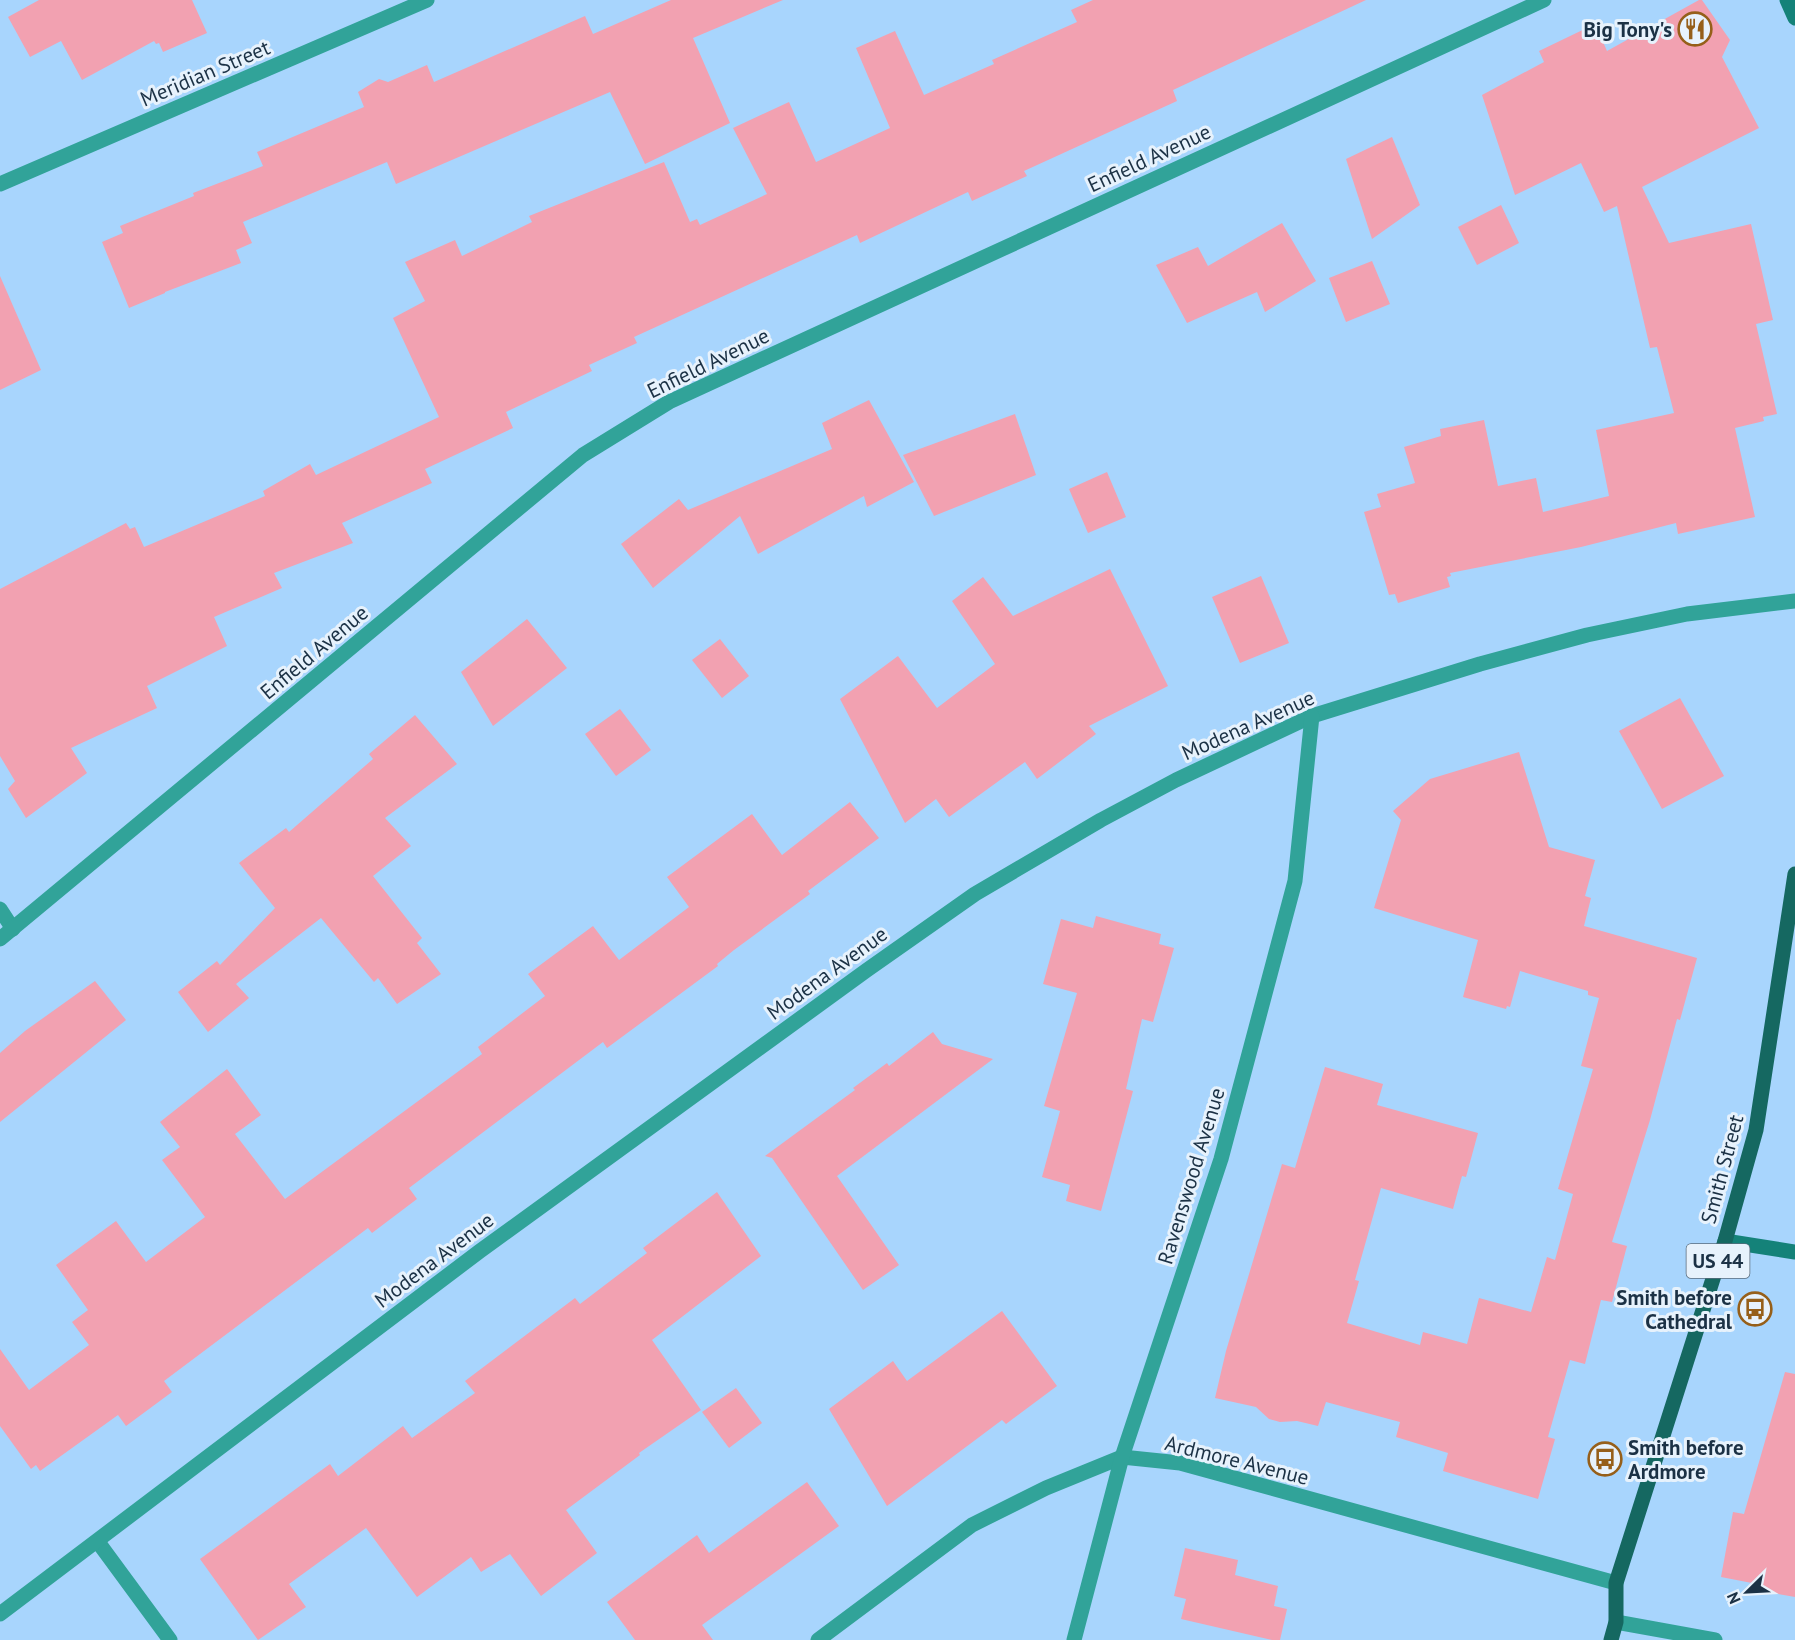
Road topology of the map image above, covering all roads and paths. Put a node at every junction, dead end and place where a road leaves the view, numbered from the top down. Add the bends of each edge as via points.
1 (427, 0) edge
2 (1544, 0) edge
3 (1787, 0) edge
4 (1795, 18) edge
5 (0, 184) edge
6 (1795, 601) edge
7 (1312, 716) junction
8 (1795, 874) edge
9 (0, 909) edge
10 (13, 929) junction
11 (0, 939) edge
12 (1725, 1241) junction
13 (1795, 1252) edge
14 (1122, 1457) junction
15 (98, 1542) junction
16 (1616, 1583) junction
17 (0, 1614) edge
18 (1616, 1622) junction
19 (170, 1640) edge
20 (818, 1640) edge
21 (1074, 1640) edge
22 (1611, 1640) edge
23 (1715, 1640) edge

1 - 5 street, Meridian Street
2 - 10 street, Enfield Avenue via 669,402 583,455
3 - 4 street
6 - 7 street, Modena Avenue via 1687,614 1587,635
7 - 14 street, Ravenswood Avenue via 1295,881 1221,1159
7 - 15 street, Modena Avenue via 1138,800 975,894 480,1251
8 - 12 main road, Smith Street / US 44 via 1756,1130
9 - 10 street
10 - 11 street, Enfield Avenue
12 - 13 street
12 - 16 main road, Smith Street / US 44
14 - 16 street, Ardmore Avenue via 1179,1463
14 - 20 street, Ardmore Avenue via 1046,1488 972,1525
14 - 21 street, Ravenswood Avenue
15 - 17 street, Modena Avenue
15 - 19 street
16 - 18 main road, Smith Street / US 44
18 - 22 main road, Smith Street / US 44
18 - 23 street

